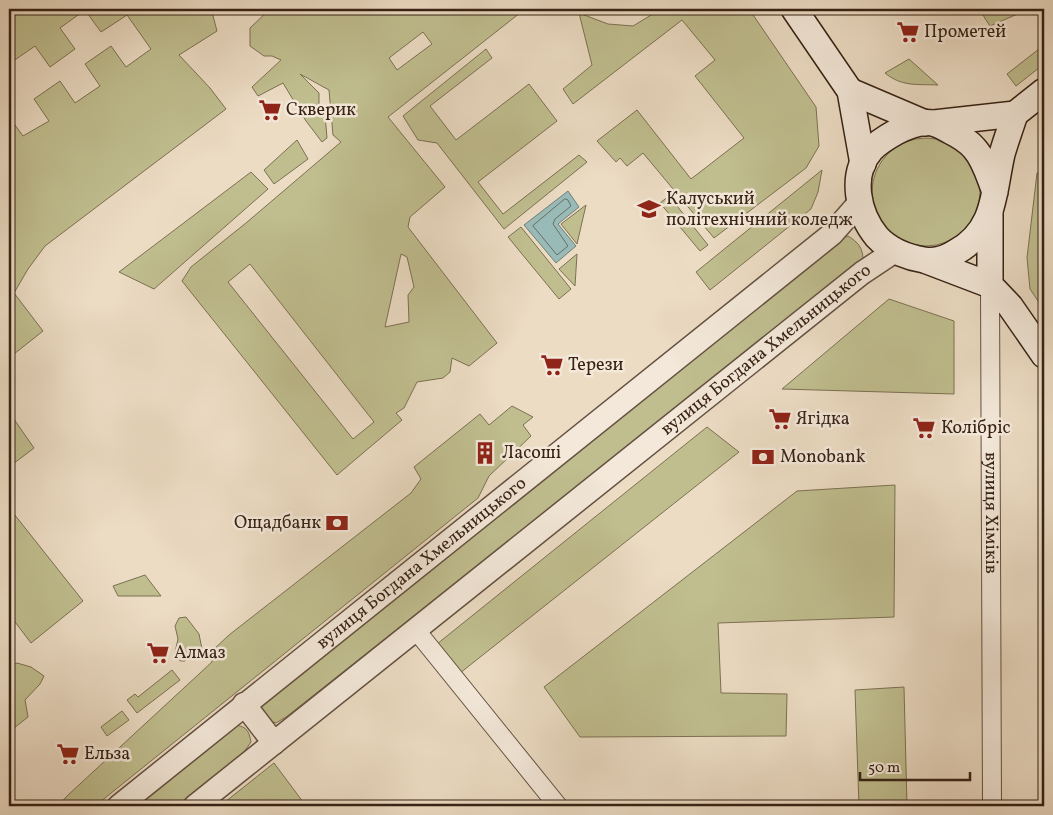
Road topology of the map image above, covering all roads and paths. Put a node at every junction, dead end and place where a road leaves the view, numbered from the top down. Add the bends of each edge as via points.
1 (794, 9) edge
2 (850, 91) junction
3 (1044, 92) edge
4 (1015, 114) junction
5 (929, 123) junction
6 (863, 164) junction
7 (860, 203) junction
8 (992, 204) junction
9 (895, 251) junction
10 (928, 261) junction
11 (990, 285) junction
12 (1044, 355) edge
13 (415, 629) junction
14 (244, 704) junction
15 (274, 743) junction
16 (118, 806) edge
17 (195, 806) edge
18 (558, 806) edge
19 (992, 806) edge

1 - 2 main road
2 - 5 main road
2 - 6 main road
3 - 4 main road
4 - 5 main road
4 - 8 main road via 1002,153
5 - 6 main road via 905,128 878,143
5 - 8 main road via 957,134 974,147 982,160
6 - 7 main road via 858,186
7 - 9 main road via 878,238
7 - 14 street, вулиця Богдана Хмельницького via 832,234
8 - 10 main road via 979,234 965,248 946,258
8 - 11 main road
9 - 10 main road via 906,257
9 - 13 street, вулиця Богдана Хмельницького via 862,272
10 - 11 main road
11 - 12 main road via 1010,306
11 - 19 street, вулиця Хіміків
13 - 15 street, вулиця Богдана Хмельницького
13 - 18 street
14 - 15 street
14 - 16 street, вулиця Богдана Хмельницького
15 - 17 street, вулиця Богдана Хмельницького

